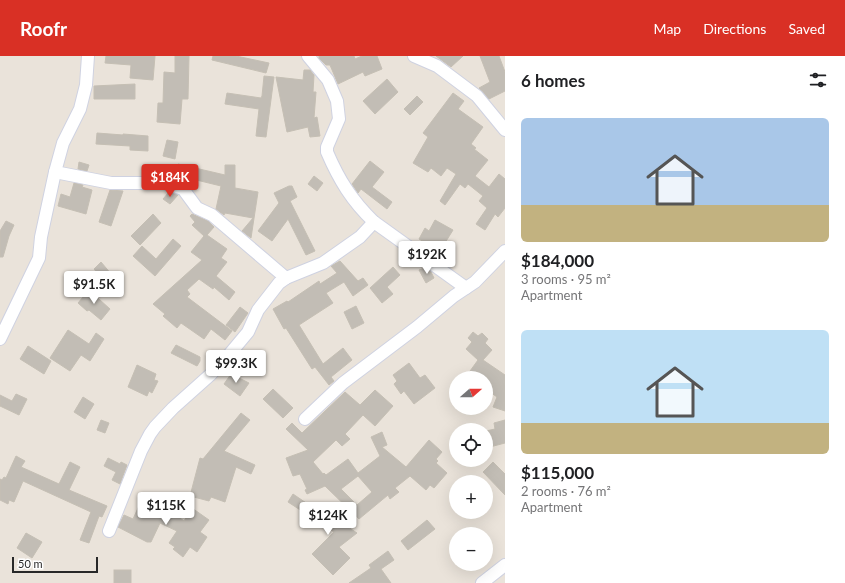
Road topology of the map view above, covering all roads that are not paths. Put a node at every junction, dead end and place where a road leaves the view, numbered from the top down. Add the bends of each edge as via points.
1 (88, 56) edge
2 (308, 56) edge
3 (414, 56) edge
4 (505, 130) edge
5 (54, 172) junction
6 (374, 222) junction
7 (505, 251) edge
8 (286, 278) junction
9 (466, 288) junction
10 (0, 339) edge
11 (305, 419) dead end
12 (109, 531) dead end
13 (505, 565) edge
14 (482, 583) edge

1 - 5 street via 86,85 80,109 63,143
2 - 6 street via 328,80 336,101 339,119 327,152 346,190
3 - 4 street via 442,70 477,96
5 - 8 street via 111,183 165,182 183,189 197,208 212,215
5 - 10 street via 39,258
6 - 8 street via 360,237 323,263
6 - 9 street
7 - 9 street
8 - 12 street via 261,306 248,332 228,356 173,408 150,434
9 - 11 street via 343,383
13 - 14 street

